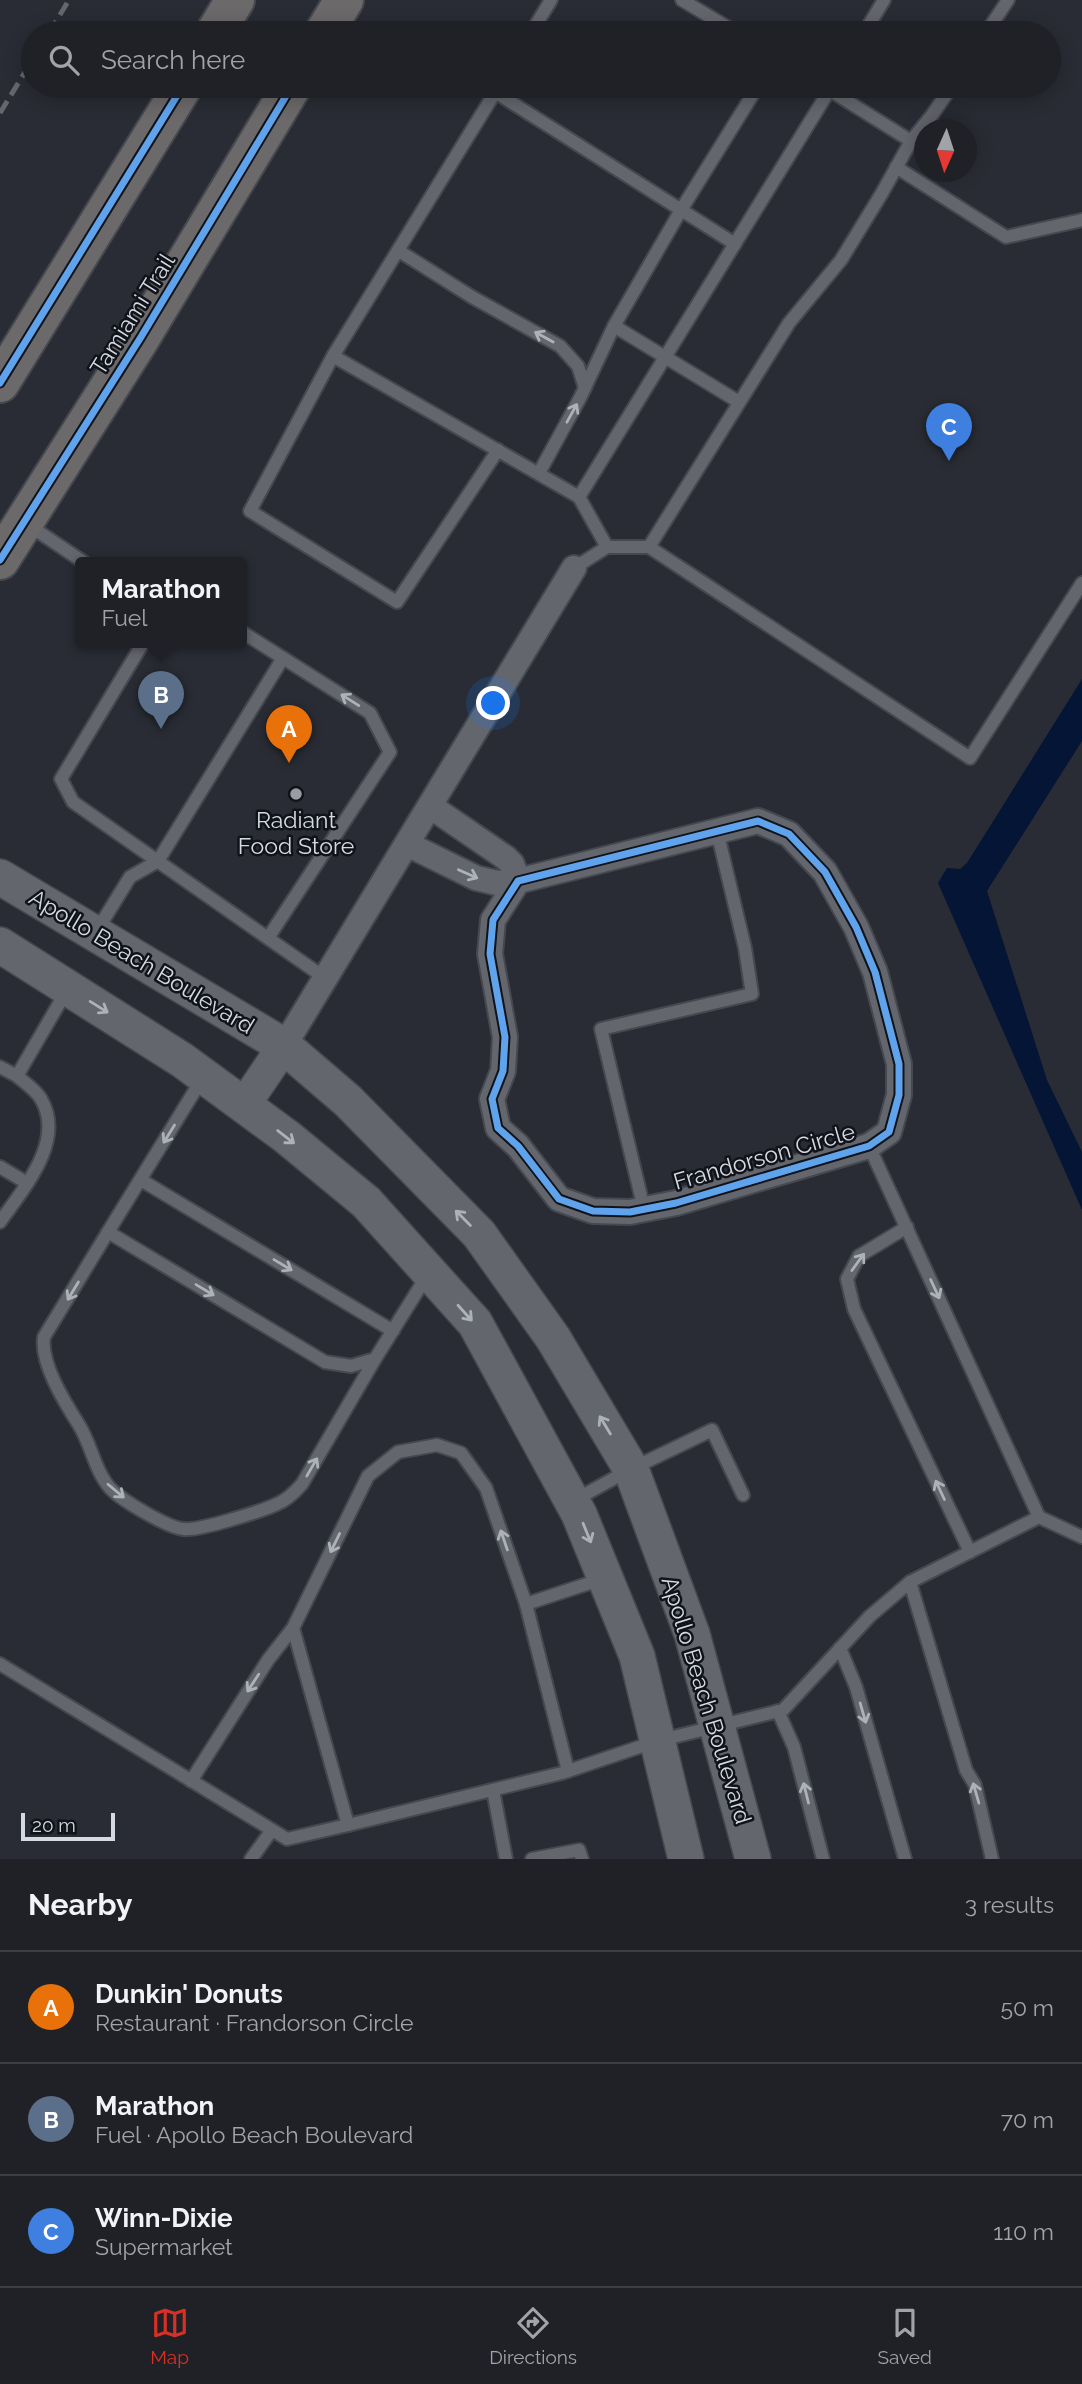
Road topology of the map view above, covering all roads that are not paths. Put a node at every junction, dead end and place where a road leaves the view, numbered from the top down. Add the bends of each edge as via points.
1 (236, 0) edge
2 (344, 0) edge
3 (551, 0) edge
4 (682, 0) edge
5 (884, 0) edge
6 (1008, 0) edge
7 (223, 21) edge
8 (331, 21) edge
9 (538, 21) edge
10 (717, 21) edge
11 (871, 21) edge
12 (994, 21) edge
13 (176, 98) edge
14 (285, 98) edge
15 (492, 98) edge
16 (511, 98) edge
17 (751, 98) edge
18 (821, 98) edge
19 (845, 98) edge
20 (944, 98) edge
21 (911, 141) junction
22 (896, 167) junction
23 (681, 210) junction
24 (1082, 220) edge
25 (735, 244) junction
26 (399, 251) junction
27 (614, 326) junction
28 (333, 356) junction
29 (666, 356) junction
30 (0, 383) edge
31 (585, 388) junction
32 (739, 402) junction
33 (498, 450) junction
34 (539, 473) junction
35 (579, 497) junction
36 (23, 522) junction
37 (607, 547) junction
38 (649, 547) junction
39 (76, 557) edge
40 (0, 560) edge
41 (574, 568) joint
42 (1082, 583) edge
43 (247, 635) edge
44 (140, 648) edge
45 (284, 658) junction
46 (430, 806) junction
47 (717, 831) junction
48 (407, 844) junction
49 (158, 861) junction
50 (0, 877) edge
51 (518, 881) junction
52 (95, 933) junction
53 (268, 938) junction
54 (0, 945) edge
55 (325, 978) junction
56 (68, 988) junction
57 (284, 1046) junction
58 (0, 1067) edge
59 (17, 1076) junction
60 (204, 1076) junction
61 (244, 1105) junction
62 (869, 1146) junction
63 (0, 1167) edge
64 (141, 1180) junction
65 (27, 1183) junction
66 (644, 1209) junction
67 (0, 1222) edge
68 (907, 1227) junction
69 (108, 1232) junction
70 (429, 1273) junction
71 (393, 1331) junction
72 (375, 1359) junction
73 (631, 1469) junction
74 (743, 1494) dead end
75 (573, 1501) junction
76 (1039, 1517) junction
77 (1082, 1537) edge
78 (970, 1552) junction
79 (605, 1578) junction
80 (910, 1582) junction
81 (526, 1604) junction
82 (293, 1628) junction
83 (840, 1648) junction
84 (0, 1664) edge
85 (778, 1711) junction
86 (718, 1726) junction
87 (657, 1741) junction
88 (568, 1771) junction
89 (191, 1781) junction
90 (493, 1790) junction
91 (348, 1825) junction
92 (272, 1830) junction
93 (251, 1859) edge
94 (506, 1859) edge
95 (532, 1859) edge
96 (582, 1859) edge
97 (686, 1859) edge
98 (753, 1859) edge
99 (823, 1859) edge
100 (905, 1859) edge
101 (992, 1859) edge

1 - 7 main road
2 - 8 main road
3 - 9 lane
4 - 10 lane
5 - 11 lane
6 - 12 lane
13 - 30 main road
14 - 36 main road, Tamiami Trail
15 - 26 lane
16 - 23 lane
17 - 23 lane
18 - 25 lane
19 - 21 lane
20 - 21 lane
21 - 22 lane
22 - 24 lane via 1006,237
22 - 32 lane via 841,260 789,323
23 - 25 lane
23 - 27 lane
25 - 29 lane
26 - 28 lane
31 -> 26 lane via 578,366 560,346
27 - 29 lane
27 - 31 lane
28 - 33 lane
28 - 33 lane via 250,511 397,602
29 - 32 lane
29 - 35 lane
34 -> 31 lane
32 - 38 lane
33 - 34 lane
34 - 35 lane
35 - 37 lane
36 - 39 lane
36 - 40 main road, Tamiami Trail
37 - 38 lane
37 - 41 lane
38 - 42 lane via 970,758
41 - 46 street
43 - 45 lane
44 - 49 lane via 61,779 73,802
45 - 49 lane
53 -> 45 lane via 390,752 370,713
46 - 48 street
46 - 51 street via 506,858
47 - 51 street, Frandorson Circle
47 - 62 street, Frandorson Circle via 758,821 789,834 825,872 856,927 875,972 899,1064 899,1095 889,1132
47 - 66 lane via 752,994 601,1029
48 -> 51 street, Frandorson Circle via 476,878
48 - 55 street
49 - 52 lane via 130,877
49 - 53 lane
50 - 52 main road, Apollo Beach Boulevard
51 - 66 street, Frandorson Circle via 493,920 490,954 505,1037 503,1071 492,1099 498,1128 559,1199 593,1211
52 - 57 main road, Apollo Beach Boulevard
53 - 55 lane
54 - 56 main road
55 - 57 street
56 - 59 lane
56 -> 60 main road
57 - 61 street
73 -> 57 main road, Apollo Beach Boulevard via 553,1338 479,1234 348,1101
58 - 59 lane
59 - 65 lane via 40,1096 48,1114 48,1143
60 - 61 main road
60 -> 64 lane
61 -> 70 main road via 366,1202
62 - 66 street, Frandorson Circle
62 - 68 lane
63 - 65 lane
64 - 69 lane
64 -> 71 lane
65 - 67 lane
68 -> 76 lane
78 -> 68 lane via 854,1308 847,1279 859,1256
69 -> 72 lane via 325,1362 351,1366
69 -> 72 lane via 44,1337 46,1358 111,1489 176,1527 192,1529 223,1521 277,1504 294,1493
70 - 71 lane
70 -> 75 main road via 474,1323
71 - 72 lane
73 - 74 lane via 712,1430
73 - 75 lane
73 - 86 main road, Apollo Beach Boulevard via 692,1634
75 -> 79 main road
76 - 77 lane
76 - 78 lane
78 - 80 lane
79 - 81 lane
79 - 87 main road via 637,1656
80 - 83 lane
101 -> 80 lane via 975,1785 966,1770
81 -> 82 lane via 486,1488 461,1453 436,1445 398,1452 368,1476
81 - 88 lane
82 -> 89 lane
82 - 91 lane
83 - 85 lane
83 -> 100 lane via 856,1687
84 - 89 lane
85 - 86 lane
99 -> 85 lane via 794,1747
86 - 87 lane
86 - 98 main road, Apollo Beach Boulevard
87 - 88 lane
87 - 97 main road
88 - 90 lane
89 - 92 lane
90 - 91 lane
90 - 94 lane
91 - 92 lane via 287,1839
92 - 93 lane
95 - 96 lane via 579,1850

